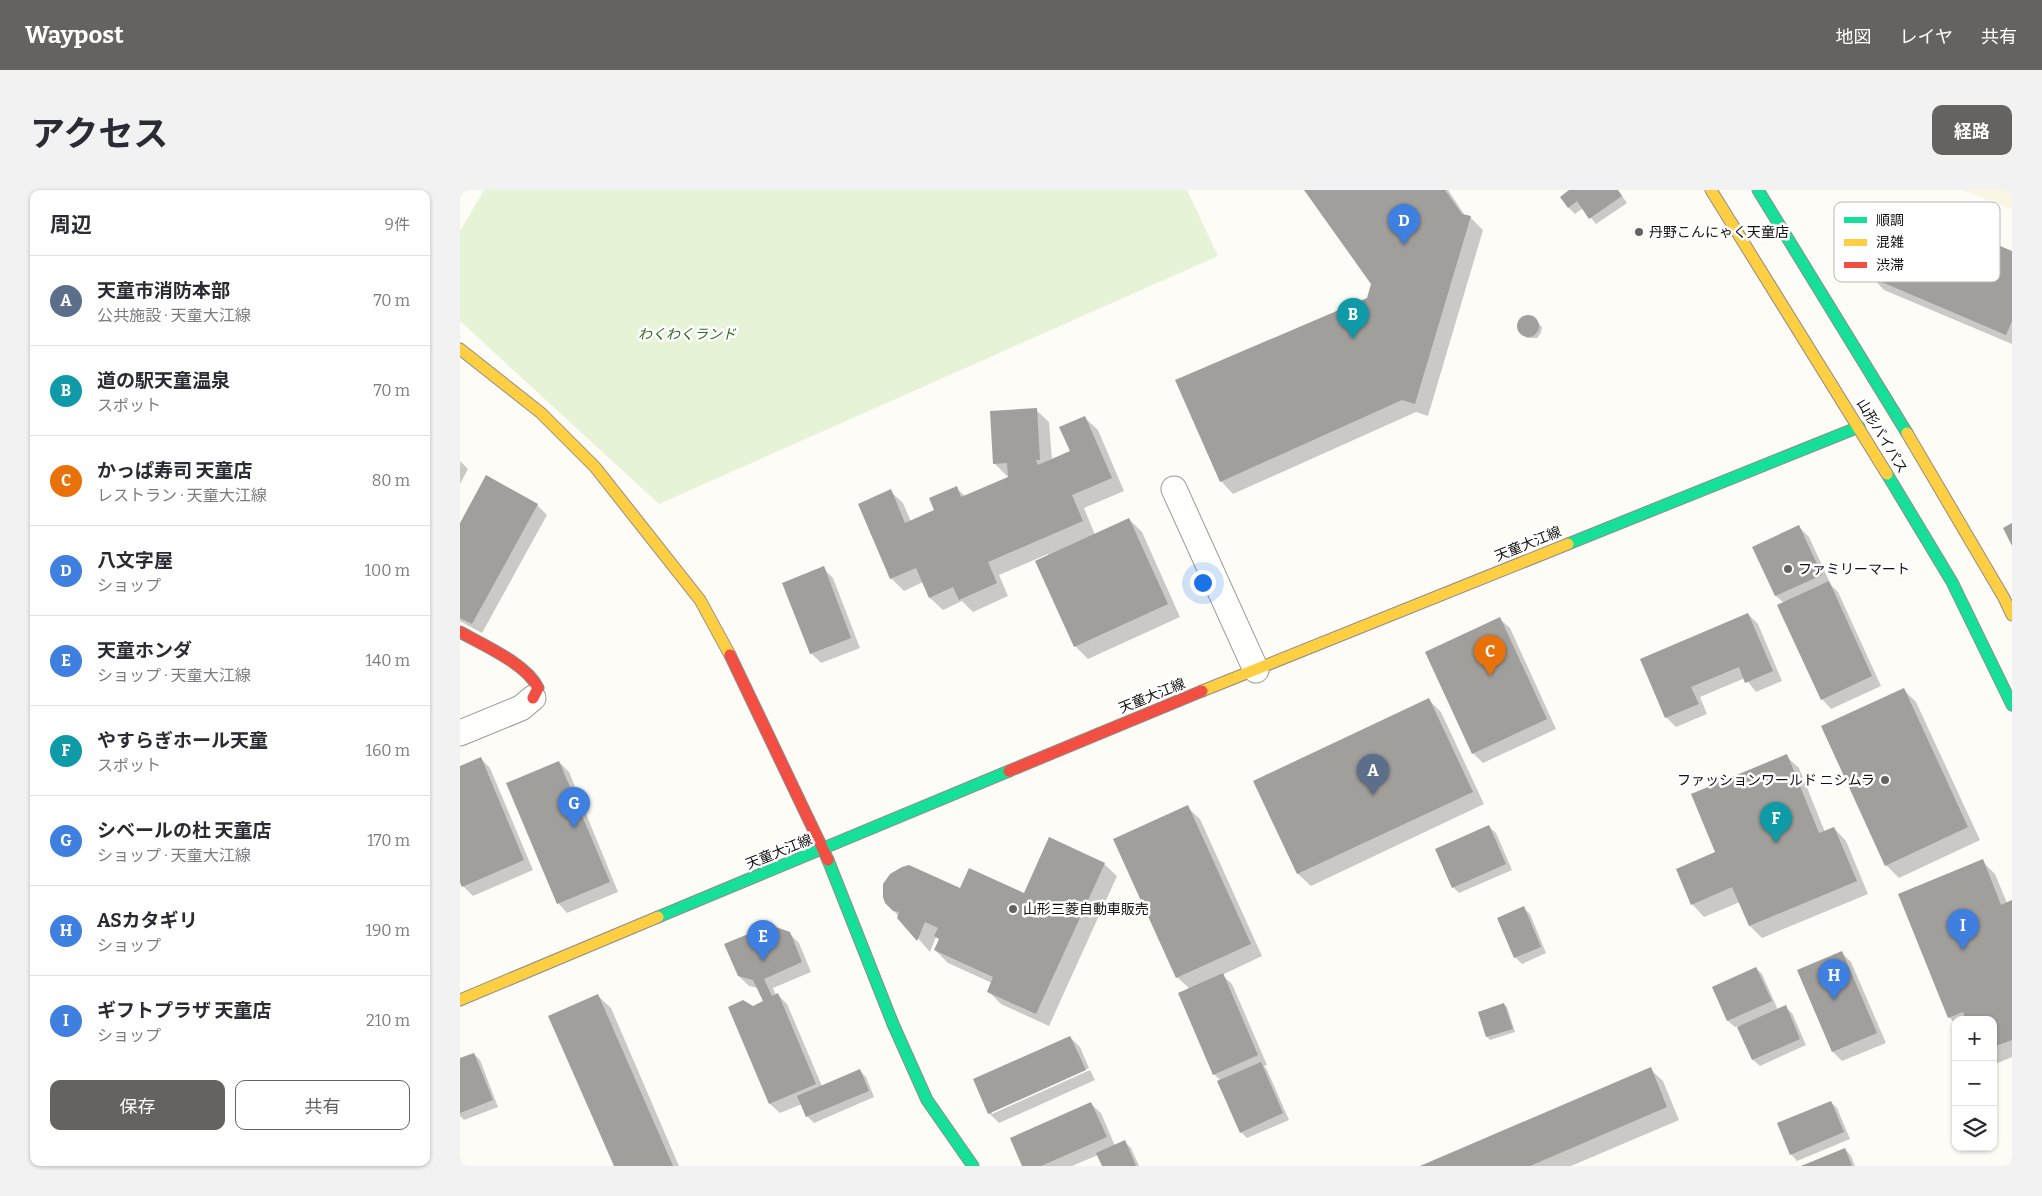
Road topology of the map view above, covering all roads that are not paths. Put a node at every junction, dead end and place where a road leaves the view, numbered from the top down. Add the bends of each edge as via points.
1 (1711, 190) edge
2 (1758, 190) edge
3 (460, 348) edge
4 (1859, 427) junction
5 (1174, 488) dead end
6 (2012, 615) edge
7 (460, 632) edge
8 (1256, 670) junction
9 (533, 698) joint
10 (2012, 705) edge
11 (460, 733) edge
12 (824, 849) junction
13 (460, 1000) edge
14 (973, 1166) edge

1 - 4 main road, 山形バイパス
2 - 6 main road, 山形バイパス via 1901,423
3 - 12 main road via 541,412 595,467 700,600 718,630
4 - 8 main road, 天童大江線
4 - 10 main road, 山形バイパス via 1952,582
5 - 8 street
7 - 9 main road via 534,679 538,686
8 - 12 main road, 天童大江線
9 - 11 street via 521,708
12 - 13 main road, 天童大江線
12 - 14 main road via 893,1024 927,1100

